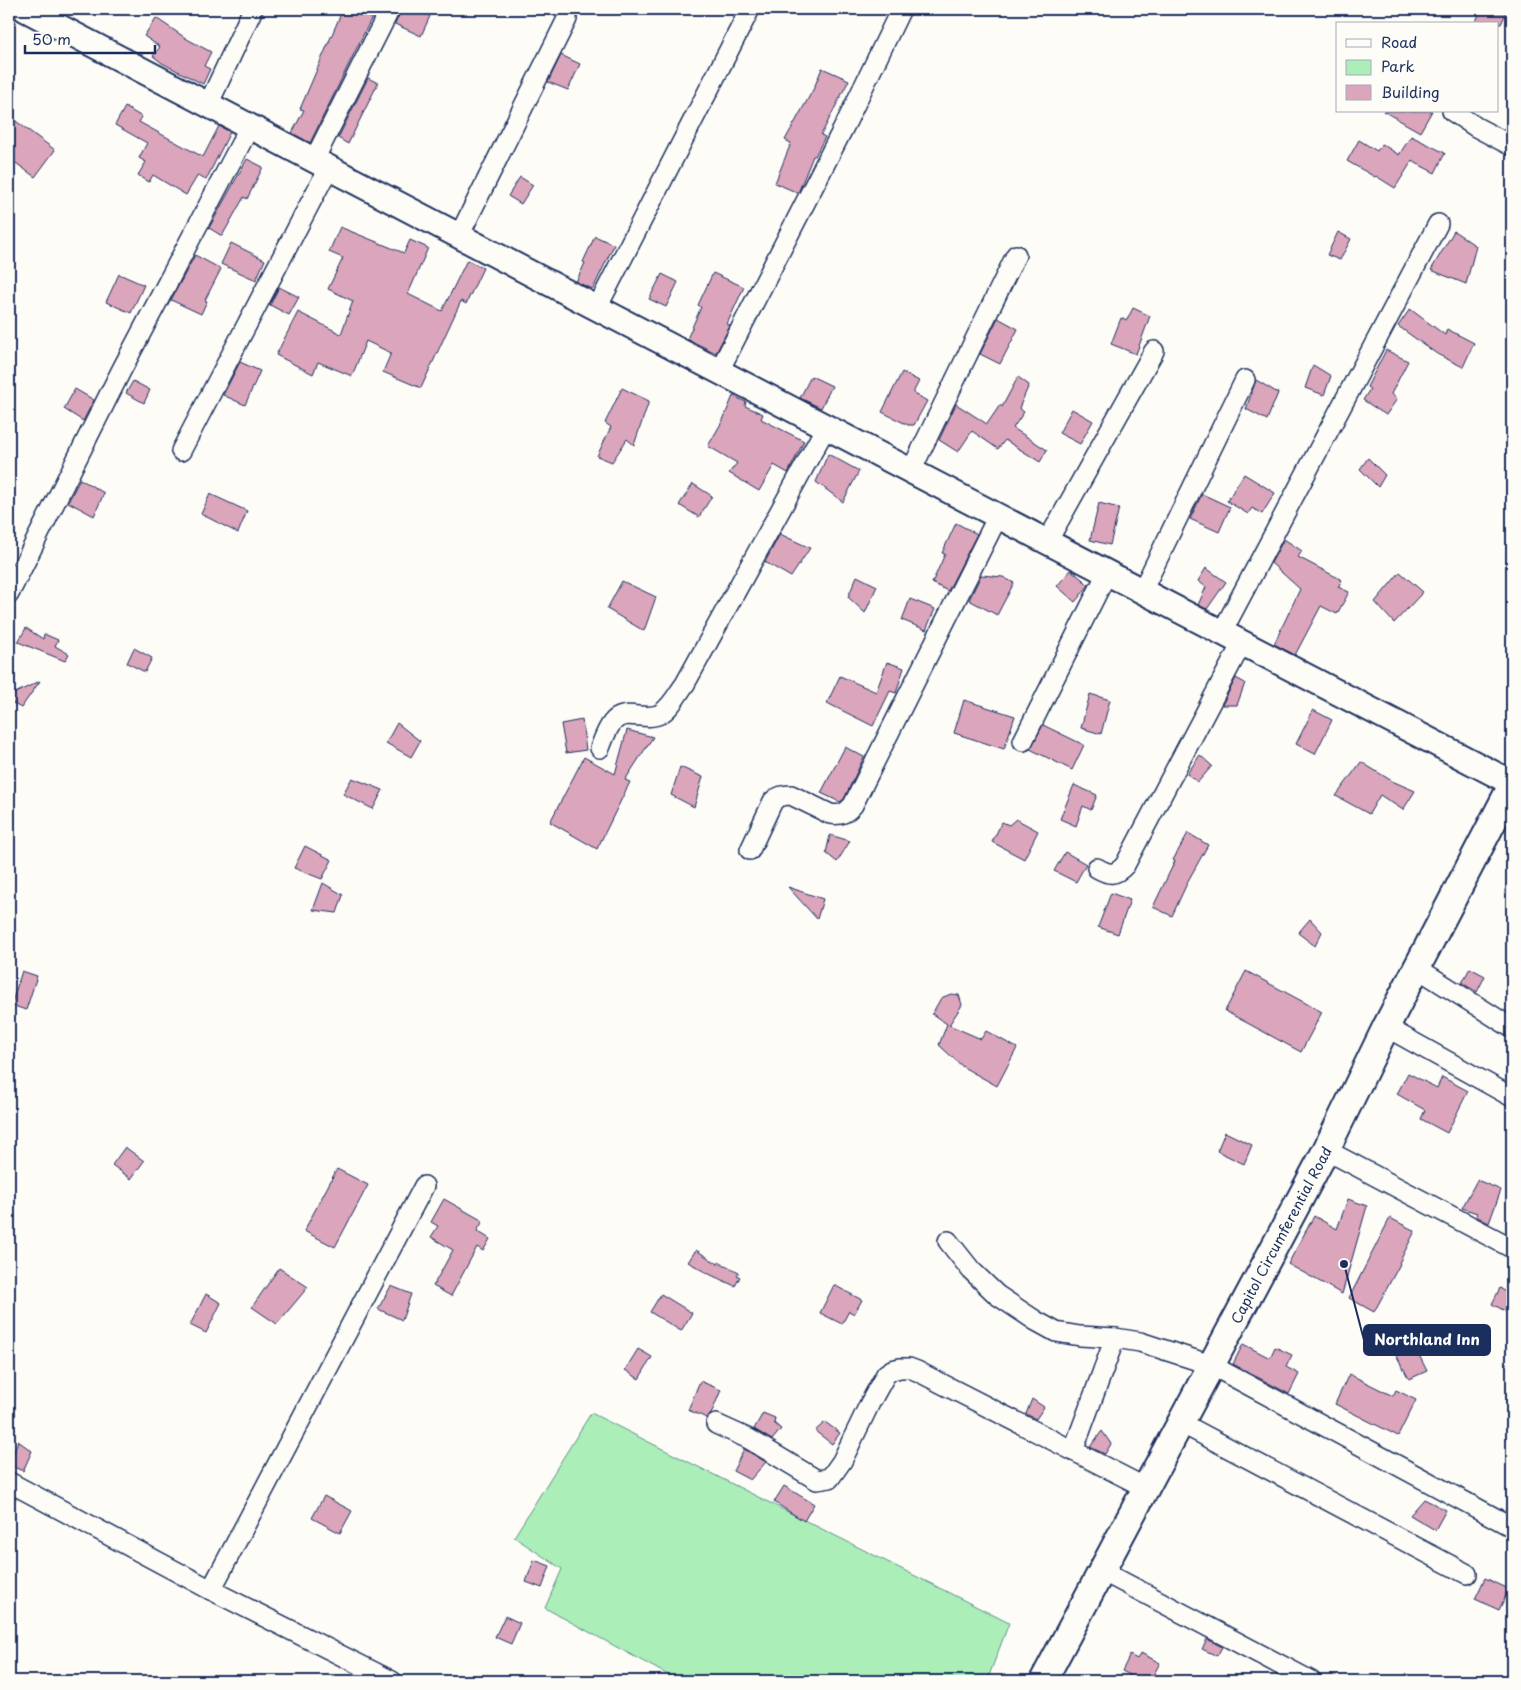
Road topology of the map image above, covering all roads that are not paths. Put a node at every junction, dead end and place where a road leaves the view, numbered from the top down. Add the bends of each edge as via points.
1 (25, 9) edge
2 (253, 9) edge
3 (390, 9) edge
4 (750, 9) edge
5 (901, 9) edge
6 (567, 19) dead end
7 (208, 105) junction
8 (1454, 112) edge
9 (250, 126) junction
10 (1512, 146) edge
11 (321, 164) junction
12 (1438, 224) dead end
13 (459, 236) junction
14 (1016, 255) dead end
15 (597, 308) junction
16 (1154, 351) dead end
17 (719, 371) junction
18 (1246, 380) dead end
19 (826, 427) junction
20 (181, 450) dead end
21 (911, 471) junction
22 (998, 516) junction
23 (1047, 542) junction
24 (1107, 573) junction
25 (1142, 591) junction
26 (9, 594) edge
27 (1232, 637) junction
28 (1023, 741) dead end
29 (600, 748) dead end
30 (1512, 784) edge
31 (750, 850) dead end
32 (1097, 868) dead end
33 (1417, 968) junction
34 (1386, 1027) junction
35 (1512, 1028) edge
36 (1512, 1097) edge
37 (1326, 1150) junction
38 (424, 1186) dead end
39 (948, 1241) dead end
40 (1512, 1248) edge
41 (1115, 1338) junction
42 (1211, 1365) junction
43 (1181, 1423) junction
44 (716, 1424) dead end
45 (1073, 1451) junction
46 (9, 1482) edge
47 (1146, 1488) junction
48 (1512, 1527) edge
49 (1102, 1571) junction
50 (1467, 1574) dead end
51 (211, 1590) junction
52 (392, 1681) edge
53 (1043, 1681) edge
54 (1310, 1681) edge

1 - 7 street
2 - 7 street
3 - 11 street
4 - 15 street
5 - 17 street
6 - 13 street
7 - 9 street
8 - 10 street
9 - 11 street
9 - 26 street
11 - 13 street
11 - 20 street
12 - 27 street
13 - 15 street
14 - 21 street
15 - 17 street
16 - 23 street
17 - 19 street
18 - 25 street
19 - 21 street
19 - 29 street via 685,684 658,715 619,717 612,723
21 - 22 street
22 - 23 street
22 - 31 street via 853,805 848,811 836,815 791,795 778,797 773,801
23 - 24 street
24 - 25 street
24 - 28 street
25 - 27 street
27 - 30 street
27 - 32 street via 1125,865 1113,874
30 - 33 main road, Capitol Circumferential Road
33 - 34 main road, Capitol Circumferential Road
33 - 35 street
34 - 36 street
34 - 37 main road, Capitol Circumferential Road
37 - 40 street
37 - 42 main road, Capitol Circumferential Road
38 - 51 street
39 - 41 street via 996,1295 1036,1321 1056,1332
41 - 42 street via 1140,1342
41 - 45 street
42 - 43 main road, Capitol Circumferential Road
42 - 48 street
43 - 47 main road, Capitol Circumferential Road
43 - 50 street
44 - 45 street via 749,1439 817,1480 830,1478 842,1462 886,1374 909,1368
45 - 47 street
46 - 51 street
47 - 49 main road, Capitol Circumferential Road
49 - 53 main road, Capitol Circumferential Road
49 - 54 street
51 - 52 street

